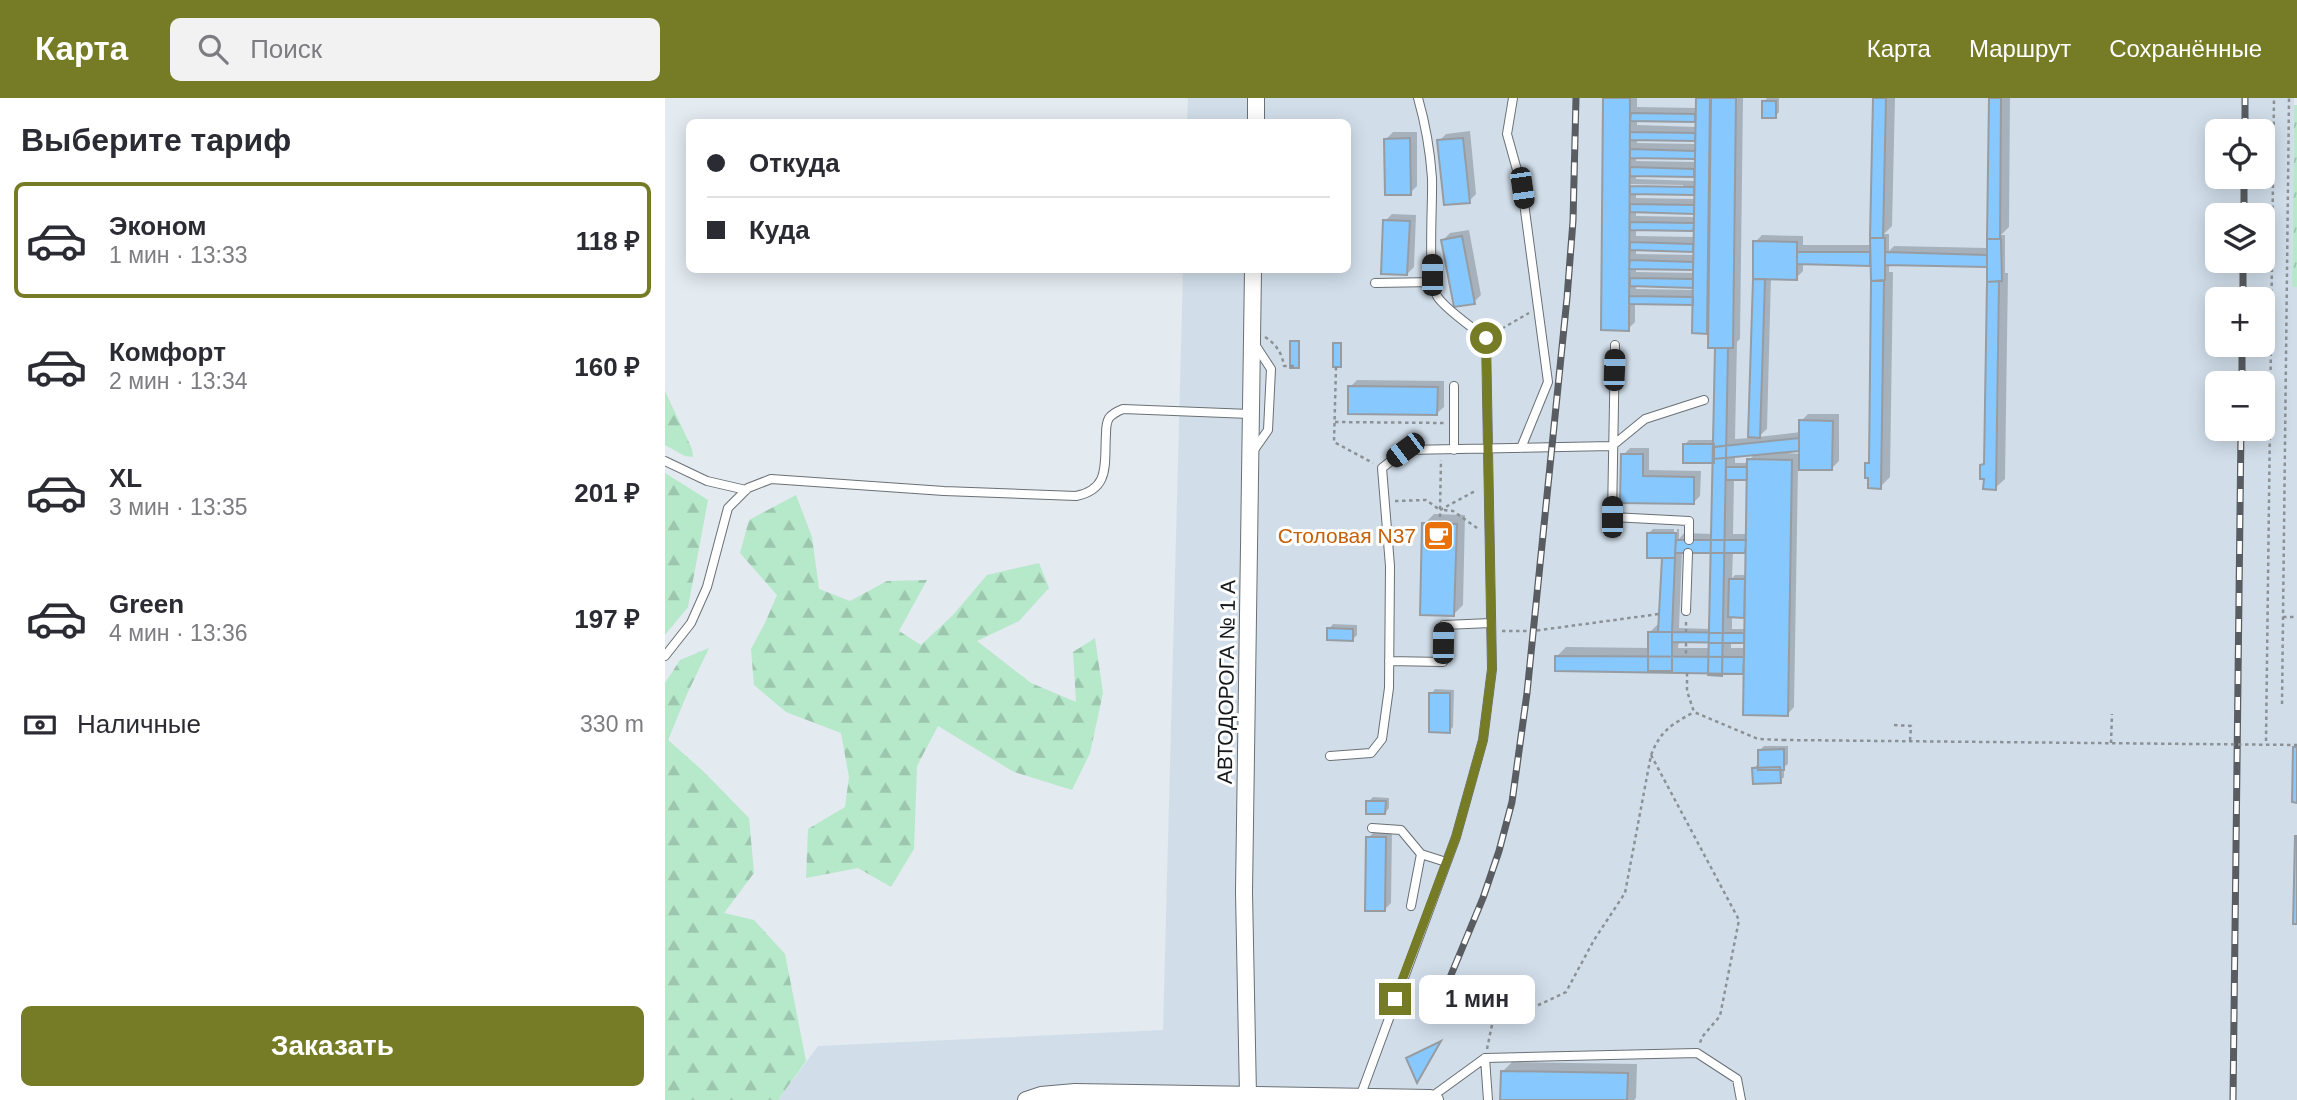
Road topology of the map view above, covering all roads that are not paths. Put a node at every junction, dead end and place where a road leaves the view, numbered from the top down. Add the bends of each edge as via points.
1 (1256, 98) edge
2 (1418, 98) edge
3 (1513, 98) edge
4 (1255, 119) edge
5 (1253, 273) edge
6 (1434, 282) junction
7 (1375, 283) dead end
8 (1257, 338) junction
9 (1615, 345) dead end
10 (1454, 386) dead end
11 (1704, 400) dead end
12 (1250, 414) junction
13 (1612, 446) junction
14 (1521, 448) junction
15 (1490, 449) junction
16 (1454, 450) junction
17 (1250, 456) junction
18 (665, 461) edge
19 (746, 490) junction
20 (1689, 540) dead end
21 (1688, 553) dead end
22 (1686, 611) dead end
23 (1491, 627) junction
24 (665, 656) edge
25 (1389, 661) junction
26 (1330, 757) dead end
27 (1372, 828) dead end
28 (1421, 854) junction
29 (1446, 862) junction
30 (1411, 906) dead end
31 (1485, 1058) junction
32 (1248, 1096) junction
33 (1360, 1097) junction
34 (1432, 1099) edge
35 (1026, 1100) edge
36 (1488, 1100) edge
37 (1741, 1100) edge

1 - 4 street
2 - 6 lane via 1429,136
3 - 14 lane via 1507,134 1522,188 1548,382
5 - 8 street, АВТОДОРОГА № 1 А
6 - 7 lane
6 - 15 lane via 1437,296 1486,338
8 - 12 street, АВТОДОРОГА № 1 А
8 - 17 lane via 1271,369 1268,430
9 - 13 lane
10 - 16 lane
11 - 13 lane via 1645,419
12 - 17 street, АВТОДОРОГА № 1 А
12 - 19 lane via 1123,409 1106,424 1100,485 1076,496 771,479
13 - 14 lane
13 - 20 lane via 1612,517 1689,521
14 - 15 lane
15 - 16 lane
15 - 23 lane
16 - 25 lane via 1405,450 1382,468 1390,566
17 - 32 street, АВТОДОРОГА № 1 А via 1244,892
18 - 19 lane via 707,481
19 - 24 lane via 728,508 691,623
21 - 22 lane
23 - 25 lane via 1444,625 1443,662
23 - 29 lane via 1492,669 1483,740
25 - 26 lane via 1382,739 1371,753
27 - 28 lane via 1401,830
28 - 29 lane
28 - 30 lane
29 - 33 lane
31 - 34 lane
31 - 36 lane
31 - 37 lane via 1697,1053 1737,1079
32 - 33 street
32 - 35 street via 1075,1092
33 - 34 street

